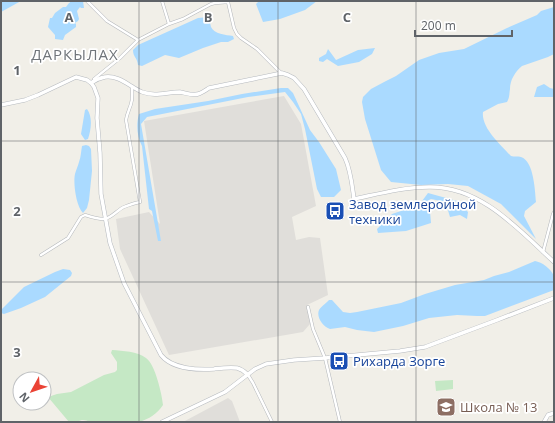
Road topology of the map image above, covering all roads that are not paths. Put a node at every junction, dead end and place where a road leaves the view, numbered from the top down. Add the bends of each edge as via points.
1 (86, 1) edge
2 (162, 1) edge
3 (228, 2) edge
4 (169, 24) junction
5 (138, 40) junction
6 (282, 73) junction
7 (91, 83) junction
8 (132, 86) junction
9 (1, 105) edge
10 (554, 212) edge
11 (105, 219) junction
12 (543, 252) junction
13 (41, 255) dead end
14 (554, 262) edge
15 (554, 298) edge
16 (308, 307) dead end
17 (325, 358) junction
18 (247, 374) junction
19 (554, 413) edge
20 (162, 422) edge
21 (272, 422) edge
22 (340, 422) edge
23 (544, 422) edge

1 - 5 street via 107,21
2 - 4 street
3 - 4 street via 211,4
3 - 6 street via 237,34
4 - 5 street
5 - 7 street
6 - 8 main road via 209,88 194,95 177,92 155,95
6 - 12 main road via 294,78 304,89 345,158 354,199 417,187 440,187 461,192 503,216
7 - 8 main road via 100,78 111,77
7 - 9 main road via 76,77 25,100
7 - 11 main road via 98,98 101,188
8 - 11 street via 133,95 126,120 140,202 124,207
10 - 12 street
11 - 13 street via 85,215 81,217 68,238
11 - 18 main road via 110,243 124,283 165,360 185,368 235,368
12 - 14 main road
15 - 17 main road via 425,347
16 - 17 street via 313,329
17 - 18 main road via 266,364
17 - 22 street
18 - 20 main road via 225,392
18 - 21 street
19 - 23 main road via 548,415

